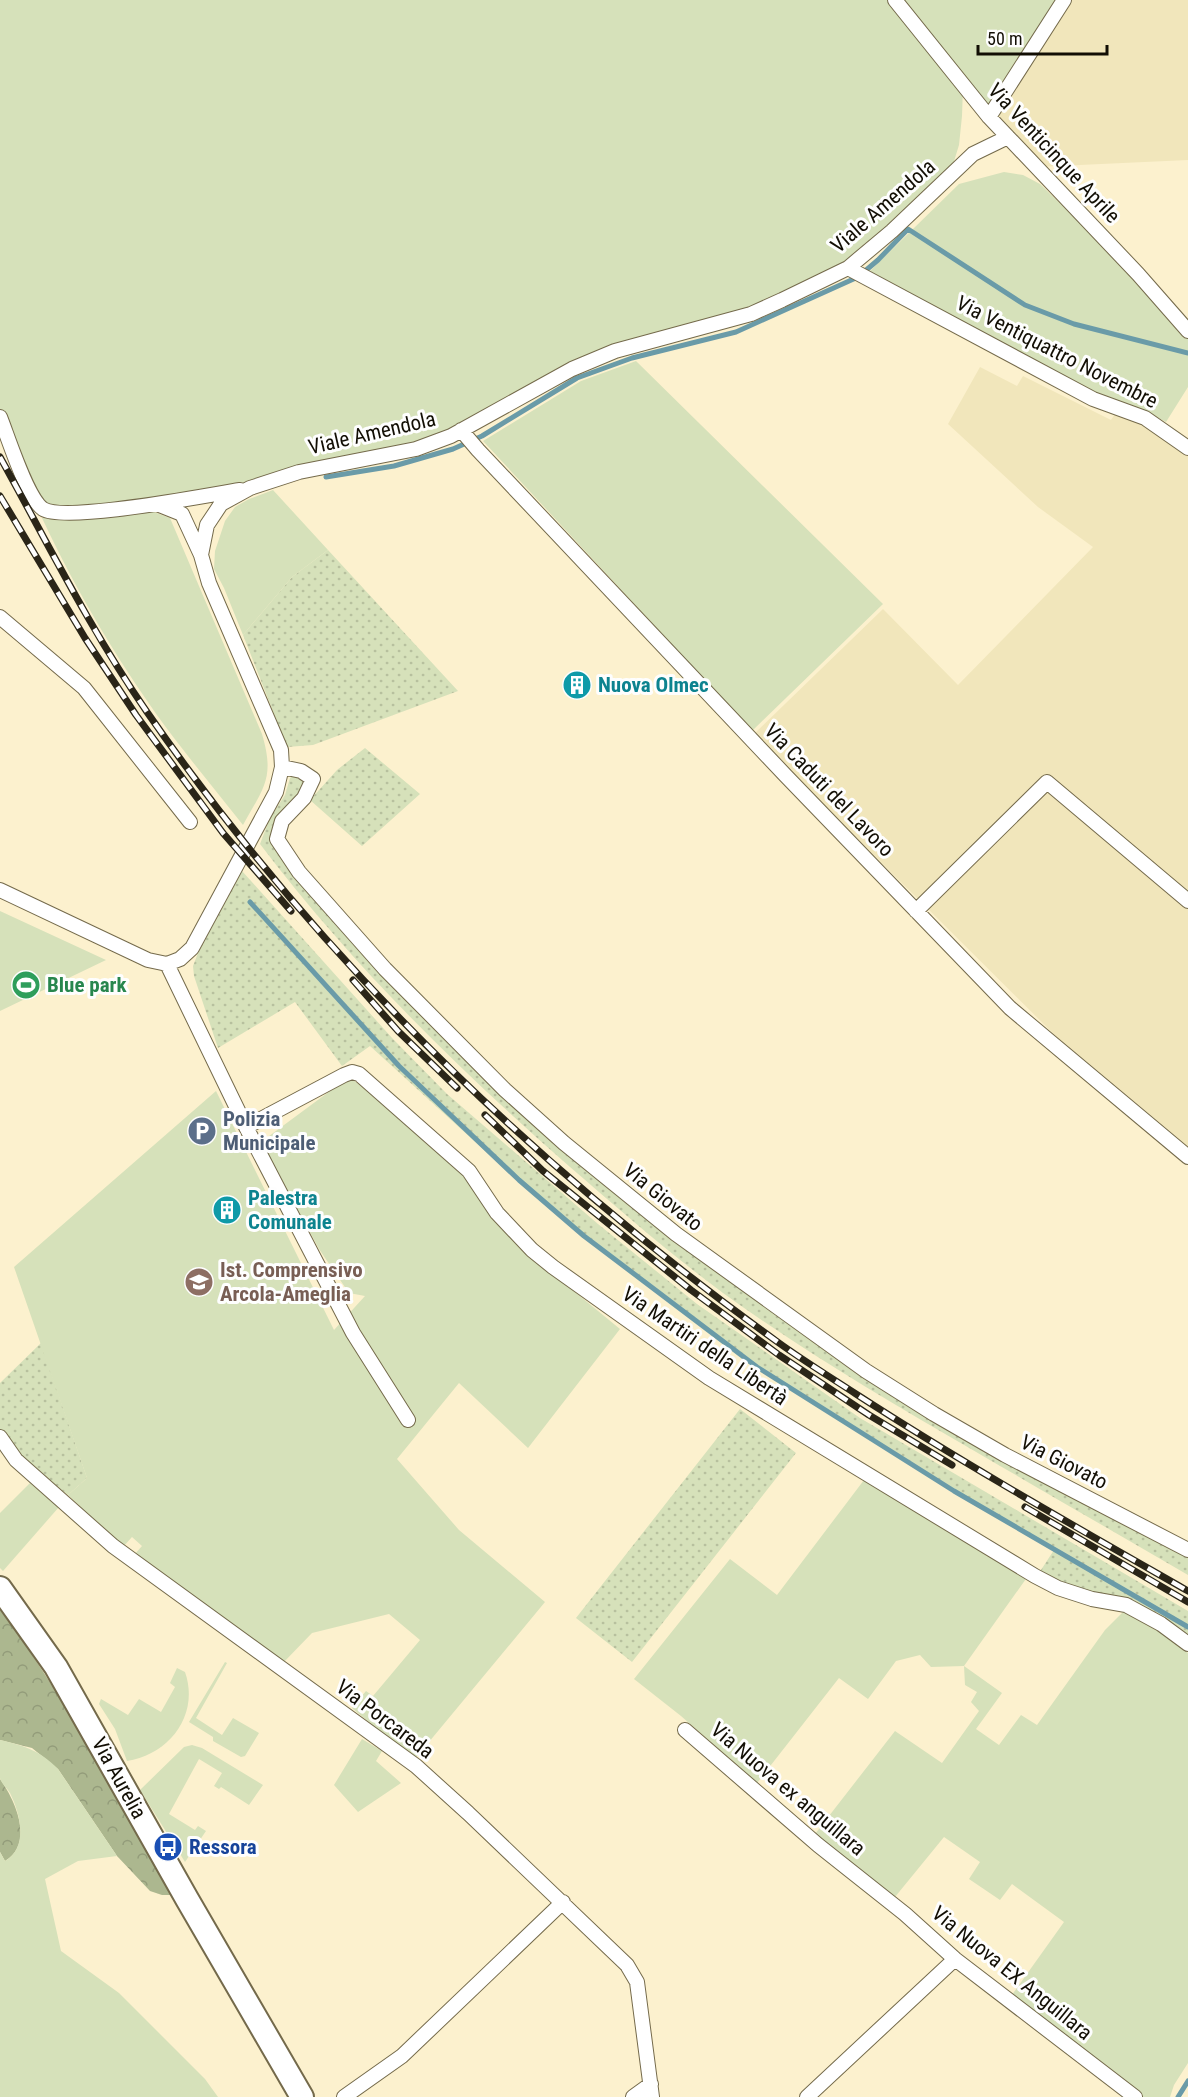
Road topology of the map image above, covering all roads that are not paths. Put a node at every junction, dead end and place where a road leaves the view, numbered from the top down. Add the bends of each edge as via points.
1 (895, 0) edge
2 (1064, 0) edge
3 (989, 117) junction
4 (1008, 137) junction
5 (852, 270) junction
6 (1188, 331) edge
7 (0, 417) edge
8 (464, 433) junction
9 (1188, 447) edge
10 (250, 489) junction
11 (155, 504) junction
12 (201, 555) junction
13 (0, 617) edge
14 (282, 767) junction
15 (190, 822) dead end
16 (0, 890) edge
17 (1188, 901) edge
18 (916, 911) junction
19 (167, 964) junction
20 (246, 1127) junction
21 (1188, 1157) edge
22 (408, 1420) dead end
23 (0, 1437) edge
24 (1188, 1550) edge
25 (0, 1588) edge
26 (1188, 1644) edge
27 (685, 1731) dead end
28 (865, 1880) joint
29 (563, 1902) junction
30 (955, 1959) junction
31 (652, 2090) edge
32 (302, 2097) edge
33 (344, 2097) edge
34 (633, 2097) edge
35 (807, 2097) edge
36 (1135, 2097) edge

1 - 3 street, Via Venticinque Aprile
2 - 3 street
3 - 4 street, Via Venticinque Aprile
4 - 5 street, Viale Amendola via 973,154
4 - 6 street, Via Venticinque Aprile
5 - 8 street, Viale Amendola via 751,314 615,351 572,369
5 - 9 street, Via Ventiquattro Novembre via 1093,399 1145,418
7 - 11 street via 27,484 44,508 81,513
8 - 10 street, Viale Amendola via 416,449 298,472
8 - 18 street, Via Caduti del Lavoro
10 - 11 street
10 - 12 street, Viale Amendola via 221,504 207,525
11 - 12 street via 182,514
12 - 14 street, Viale Amendola via 209,583 281,750
13 - 15 street via 84,688
14 - 19 street, Viale Amendola via 276,792 192,948
14 - 24 street, Via Giovato via 302,771 313,779 304,798 282,821 277,839 299,872 385,969 505,1090 564,1143 675,1234 866,1371 1005,1455
16 - 19 street via 148,960
17 - 18 street via 1047,782
18 - 21 street, Via Caduti del Lavoro via 1010,1008
19 - 20 street
20 - 22 street via 353,1334
20 - 26 street, Via Martiri della Libertà via 344,1075 358,1074 469,1171 497,1213 532,1250 709,1378 1035,1576 1070,1592 1126,1605
23 - 29 street, Via Porcareda via 16,1460 113,1546 416,1766
25 - 32 main road, Via Aurelia via 56,1667
27 - 28 street, Via Nuova ex anguillara via 818,1845
28 - 30 street, Via Nuova EX Anguillara
29 - 31 street, Via Porcareda via 627,1965 637,1982
29 - 33 street via 402,2056
30 - 35 street
30 - 36 street, Via Nuova EX Anguillara
31 - 34 street

